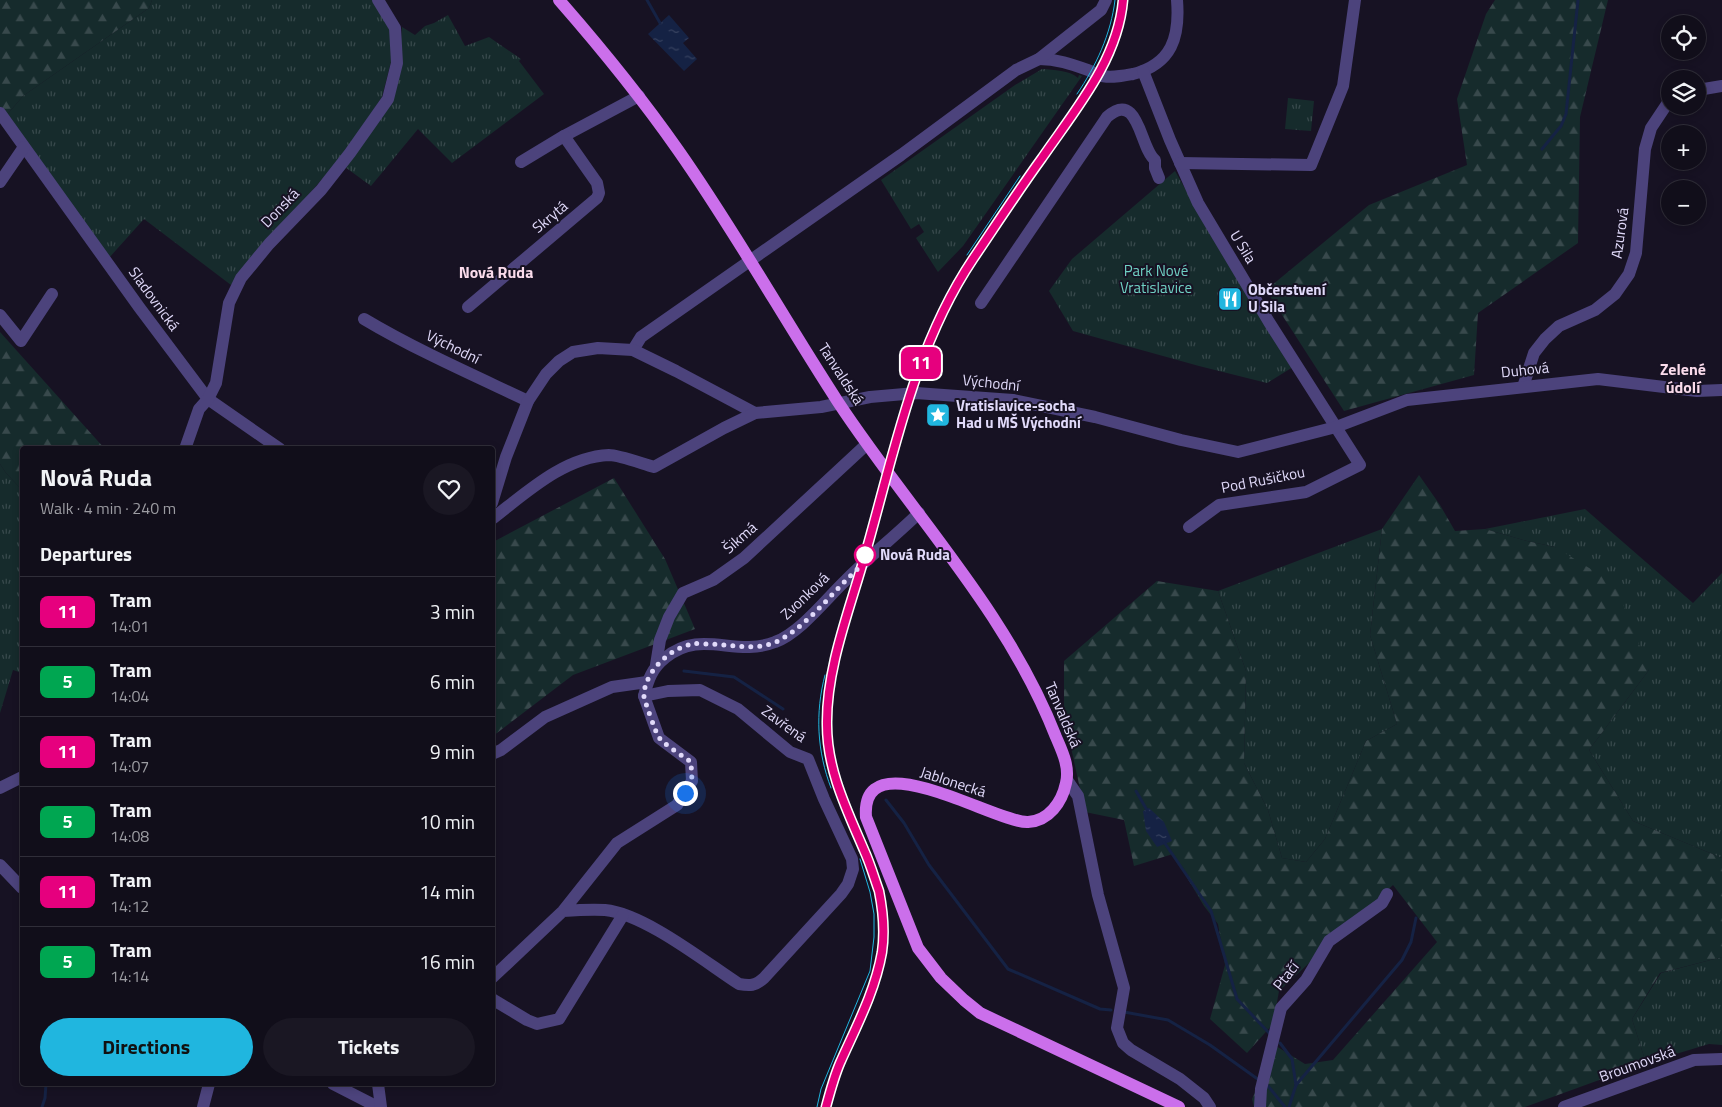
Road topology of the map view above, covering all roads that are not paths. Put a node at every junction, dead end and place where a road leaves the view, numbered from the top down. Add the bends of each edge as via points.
1 (378, 0) edge
2 (560, 0) edge
3 (1177, 0) edge
4 (1355, 0) edge
5 (1104, 5) edge
6 (1039, 59) junction
7 (1143, 71) junction
8 (1722, 86) edge
9 (1706, 89) edge
10 (639, 96) junction
11 (0, 113) edge
12 (1661, 114) edge
13 (564, 136) junction
14 (24, 147) junction
15 (1178, 157) junction
16 (1155, 160) junction
17 (521, 162) dead end
18 (1159, 178) dead end
19 (0, 182) edge
20 (750, 262) junction
21 (52, 294) dead end
22 (980, 303) dead end
23 (468, 307) dead end
24 (0, 315) edge
25 (364, 318) dead end
26 (632, 350) junction
27 (1523, 387) junction
28 (1722, 390) edge
29 (208, 399) junction
30 (528, 401) junction
31 (839, 403) junction
32 (755, 413) junction
33 (1336, 428) junction
34 (867, 444) junction
35 (190, 446) edge
36 (276, 446) edge
37 (495, 494) edge
38 (919, 513) junction
39 (495, 517) edge
40 (1189, 527) dead end
41 (656, 665) junction
42 (647, 682) junction
43 (644, 696) junction
44 (495, 753) edge
45 (20, 778) edge
46 (1067, 780) junction
47 (0, 788) edge
48 (0, 865) edge
49 (20, 886) edge
50 (1387, 894) dead end
51 (563, 911) junction
52 (623, 915) junction
53 (495, 975) edge
54 (495, 1001) edge
55 (1722, 1059) edge
56 (208, 1086) edge
57 (337, 1086) edge
58 (378, 1086) edge
59 (1568, 1106) edge
60 (203, 1107) edge
61 (380, 1107) edge
62 (1179, 1107) edge
63 (1210, 1107) edge
64 (1260, 1107) edge

1 - 29 street, Donská via 395,28 397,63 388,99 320,190 268,244 241,278 229,303 216,383
2 - 10 main road, Tanvaldská
3 - 7 street via 1178,21 1171,48 1155,66
4 - 15 street via 1343,86 1311,165
5 - 6 street
6 - 7 street via 1061,61 1105,77
6 - 20 street via 1016,70
7 - 15 street, U Sila
8 - 9 street
10 - 13 street
10 - 20 main road, Tanvaldská via 680,152
11 - 14 street, Sladovnická
12 - 27 street, Azurová via 1651,128 1646,149 1636,253 1630,274 1615,294 1595,310 1559,326 1545,339 1534,353
13 - 17 street
13 - 23 street, Skrytá via 597,183 597,198
14 - 19 street
14 - 29 street, Sladovnická
15 - 16 street
15 - 33 street, U Sila via 1198,203
16 - 18 street
16 - 22 street via 1132,114 1122,110 1112,112
20 - 26 street via 641,337
20 - 31 main road, Tanvaldská
21 - 24 street via 21,341
25 - 30 street, Východní
26 - 30 street via 598,348 573,352 546,374
26 - 32 street
27 - 28 street, Duhová via 1598,379 1697,391
27 - 33 street, Duhová via 1407,400
29 - 35 street, Donská via 199,410
29 - 36 street, Sladovnická
30 - 37 street
31 - 32 street, Východní
31 - 33 street, Východní via 916,393 1013,400 1238,452
31 - 34 main road, Tanvaldská
32 - 39 street, Východní via 654,467 611,455 572,463 534,486
33 - 40 street, Pod Rušičkou via 1360,465 1306,492 1219,505
34 - 38 main road, Tanvaldská
34 - 41 street, Šikmá via 744,558 714,580 683,594 668,617
38 - 41 street, Zvonková via 792,633 769,644 743,648 692,643 674,651
38 - 46 main road, Tanvaldská via 1018,658 1052,728 1067,766
41 - 42 street, Zvonková
42 - 43 street, Zvonková
42 - 44 street via 612,687 545,717
43 - 51 street via 659,738 691,762 692,781 677,805 618,843
43 - 52 street, Zavřená via 700,690 738,709 790,752 808,759 852,858 853,870 841,894 764,978 751,986 739,984 662,934
45 - 47 street
46 - 62 main road, Jablonecká via 1061,801 1050,813 1026,823 952,796 897,784 872,791 865,805 866,817 918,948 941,978 964,1000 980,1013
46 - 63 street via 1078,796 1098,895 1124,988 1117,1028 1123,1043 1180,1079
48 - 49 street
50 - 64 street, Ptačí via 1382,903 1329,941 1306,980 1281,1008
51 - 52 street, Zavřená via 606,910
51 - 53 street
52 - 54 street via 559,1019 537,1024
55 - 59 street, Broumovská via 1694,1060
56 - 60 street
57 - 61 street
58 - 61 street

